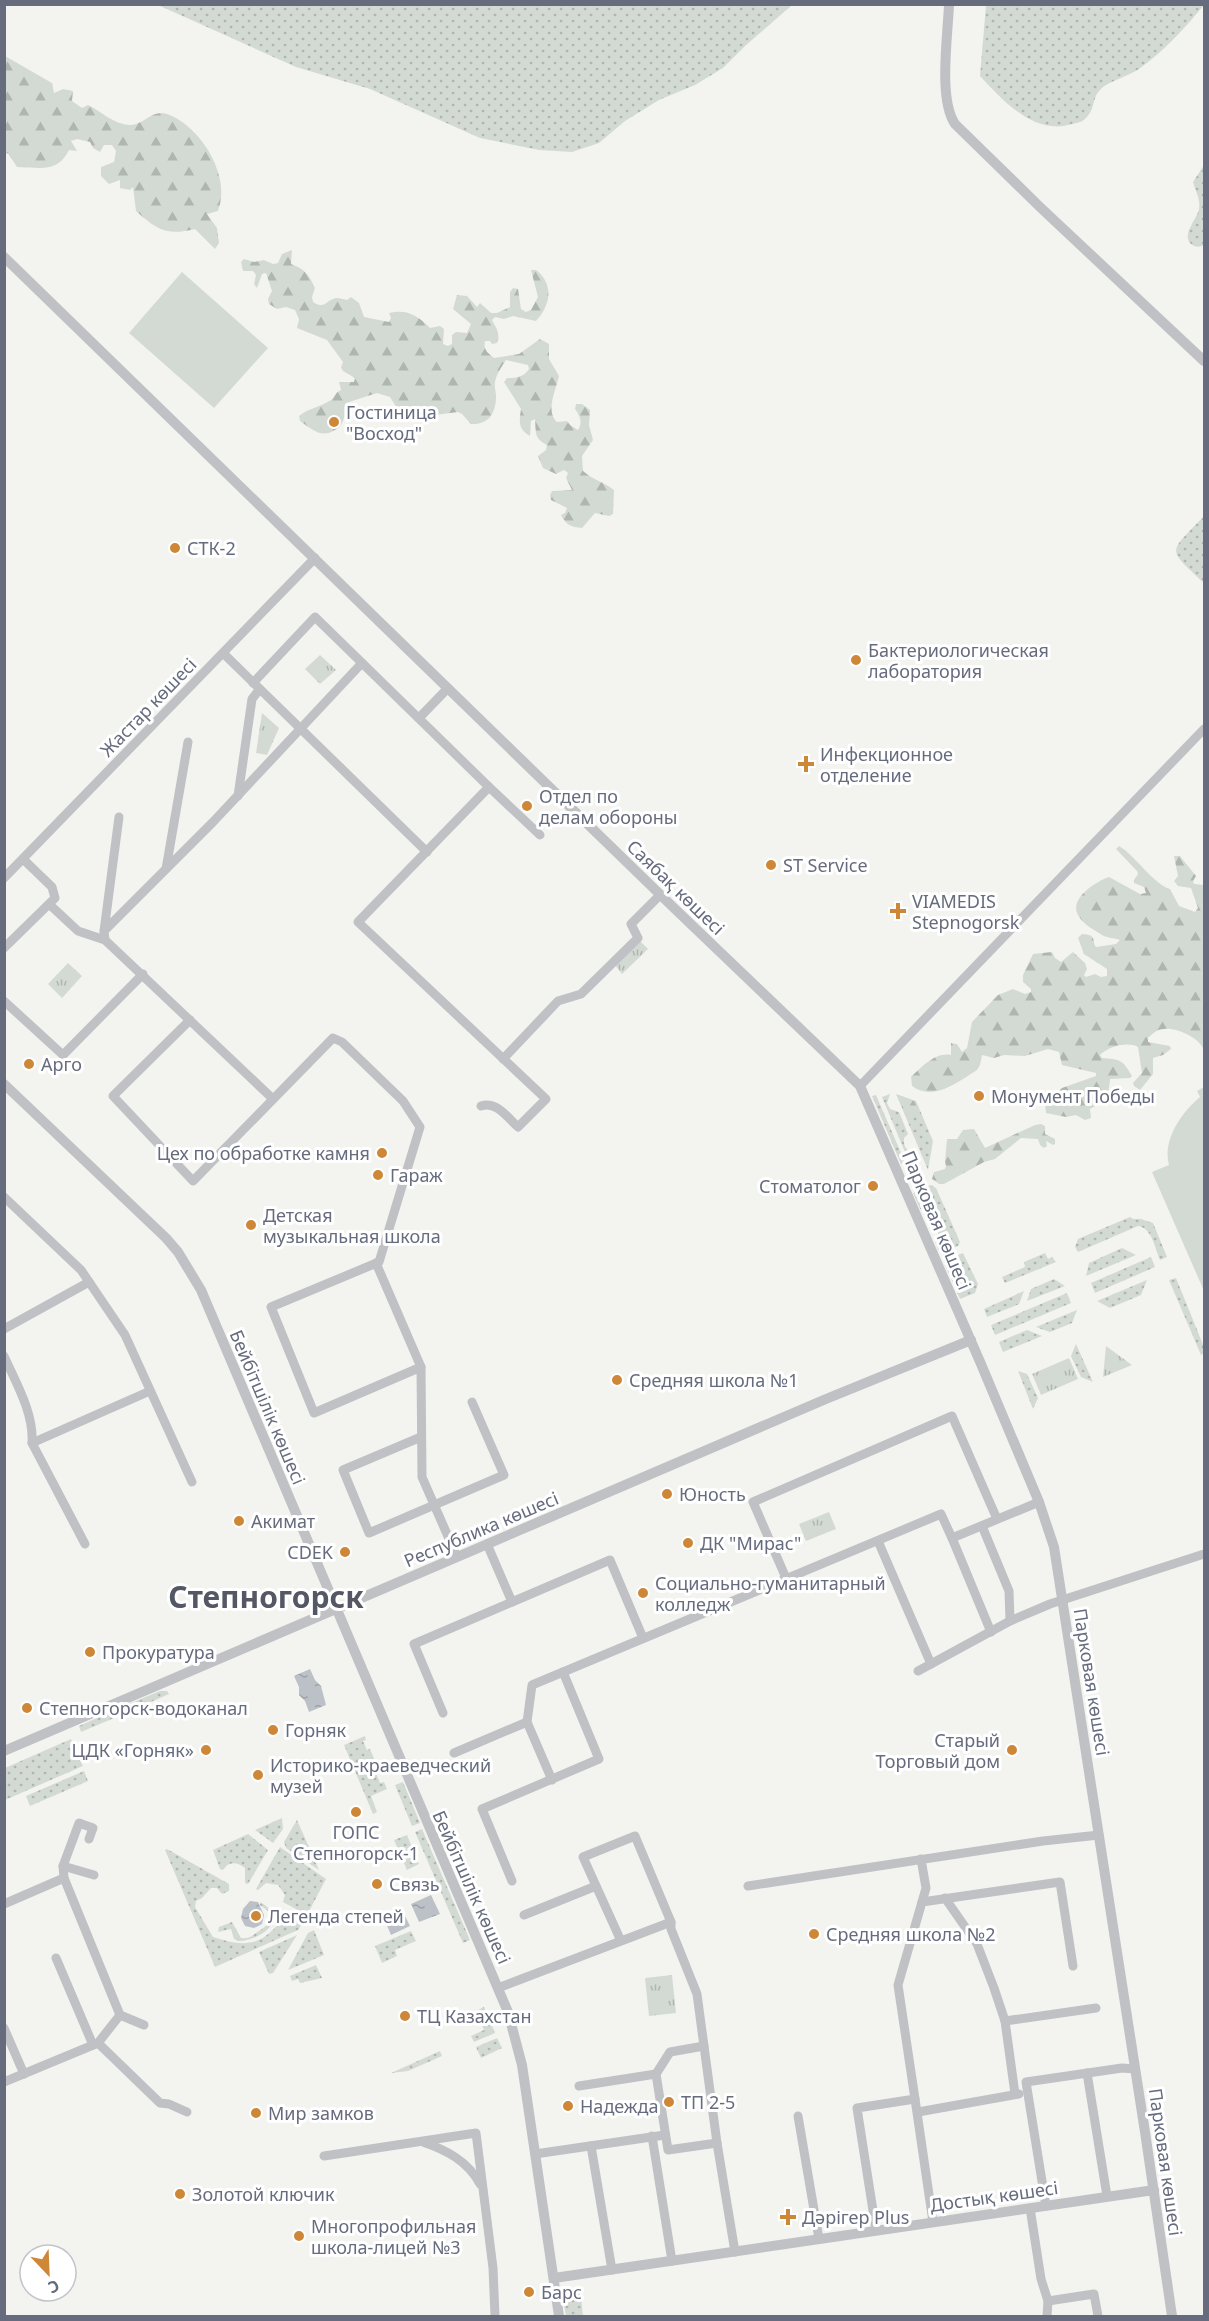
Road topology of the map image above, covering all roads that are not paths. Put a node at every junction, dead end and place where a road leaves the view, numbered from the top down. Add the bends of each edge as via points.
1 (949, 4) edge
2 (4, 257) edge
3 (1204, 361) edge
4 (315, 558) junction
5 (223, 653) junction
6 (362, 663) junction
7 (256, 687) junction
8 (448, 688) junction
9 (418, 718) junction
10 (300, 728) junction
11 (1204, 729) edge
12 (188, 742) dead end
13 (489, 787) junction
14 (238, 796) junction
15 (119, 817) dead end
16 (540, 835) dead end
17 (426, 852) junction
18 (23, 859) junction
19 (166, 869) junction
20 (4, 878) edge
21 (660, 895) junction
22 (49, 904) junction
23 (104, 935) junction
24 (4, 948) edge
25 (143, 974) junction
26 (4, 1000) edge
27 (190, 1020) junction
28 (503, 1059) junction
29 (4, 1084) edge
30 (860, 1086) junction
31 (273, 1099) junction
32 (481, 1106) dead end
33 (4, 1197) edge
34 (376, 1263) junction
35 (89, 1282) junction
36 (4, 1329) edge
37 (971, 1340) junction
38 (4, 1356) edge
39 (421, 1367) junction
40 (150, 1391) junction
41 (472, 1402) dead end
42 (421, 1437) junction
43 (32, 1443) junction
44 (192, 1482) dead end
45 (1038, 1502) junction
46 (434, 1505) junction
47 (997, 1519) junction
48 (982, 1526) junction
49 (952, 1538) junction
50 (878, 1541) junction
51 (85, 1544) dead end
52 (487, 1544) junction
53 (1204, 1554) edge
54 (457, 1557) junction
55 (786, 1578) junction
56 (1063, 1599) junction
57 (512, 1602) junction
58 (336, 1608) junction
59 (1010, 1621) junction
60 (991, 1632) junction
61 (643, 1638) junction
62 (931, 1664) junction
63 (918, 1671) dead end
64 (563, 1672) junction
65 (443, 1713) dead end
66 (527, 1722) junction
67 (4, 1751) edge
68 (454, 1753) dead end
69 (552, 1780) junction
70 (1099, 1835) junction
71 (89, 1839) dead end
72 (921, 1859) junction
73 (63, 1866) junction
74 (94, 1875) dead end
75 (64, 1878) junction
76 (512, 1881) dead end
77 (596, 1886) junction
78 (748, 1886) dead end
79 (945, 1898) junction
80 (922, 1902) junction
81 (4, 1904) edge
82 (524, 1915) dead end
83 (671, 1922) junction
84 (621, 1941) junction
85 (56, 1958) dead end
86 (1073, 1966) dead end
87 (498, 1988) junction
88 (1096, 2007) dead end
89 (120, 2014) junction
90 (1005, 2021) junction
91 (144, 2025) dead end
92 (4, 2028) edge
93 (95, 2044) junction
94 (704, 2046) junction
95 (1135, 2069) junction
96 (1087, 2073) junction
97 (24, 2074) junction
98 (656, 2074) junction
99 (4, 2082) edge
100 (579, 2086) dead end
101 (1027, 2092) junction
102 (1016, 2094) junction
103 (915, 2099) junction
104 (187, 2112) dead end
105 (918, 2112) junction
106 (798, 2116) dead end
107 (665, 2135) junction
108 (652, 2136) junction
109 (422, 2142) junction
110 (717, 2143) junction
111 (591, 2146) junction
112 (536, 2154) junction
113 (324, 2156) dead end
114 (1154, 2190) junction
115 (484, 2195) junction
116 (1107, 2196) junction
117 (1046, 2206) junction
118 (1030, 2208) junction
119 (933, 2222) junction
120 (876, 2230) junction
121 (819, 2239) junction
122 (735, 2252) junction
123 (672, 2261) junction
124 (612, 2270) junction
125 (554, 2278) junction
126 (1048, 2301) junction
127 (495, 2316) edge
128 (559, 2316) edge
129 (1047, 2316) edge
130 (1098, 2316) edge
131 (1172, 2316) edge

1 - 3 street via 946,98 955,124
2 - 4 street, Саябақ көшесі
4 - 5 street, Жастар көшесі
4 - 8 street, Саябақ көшесі
5 - 7 street
5 - 18 street, Жастар көшесі
6 - 7 street via 315,617
6 - 9 street
6 - 10 street
7 - 10 street
7 - 14 street
8 - 9 street
8 - 21 street, Саябақ көшесі
9 - 13 street
10 - 14 street
10 - 17 street
11 - 30 street
12 - 19 street
13 - 16 street
13 - 17 street
14 - 19 street
15 - 23 street
17 - 28 street via 358,922
18 - 20 street, Жастар көшесі
18 - 22 street via 52,887 55,898
19 - 23 street
21 - 28 street via 631,924 638,938 581,994 558,1001
21 - 30 street, Саябақ көшесі
22 - 23 street via 78,931
22 - 24 street
23 - 25 street
25 - 26 street via 63,1055
25 - 27 street
27 - 31 street
27 - 31 street via 112,1096 193,1181
28 - 32 street via 546,1099 518,1127 496,1106
29 - 58 street, Бейбітшілік көшесі via 166,1238 189,1268
30 - 37 street, Парковая көшесі
31 - 34 street via 333,1038 404,1101 420,1127
33 - 35 street
34 - 39 street
34 - 39 street via 271,1307 314,1413
35 - 36 street
35 - 40 street via 125,1335
37 - 45 street, Парковая көшесі
37 - 52 street, Республика көшесі
38 - 43 street via 25,1404 33,1429
39 - 42 street
40 - 43 street
40 - 44 street
41 - 46 street via 504,1475
42 - 46 street via 422,1477
42 - 46 street via 343,1470 369,1533
43 - 51 street
45 - 47 street
45 - 56 street, Парковая көшесі via 1054,1546
46 - 54 street
47 - 48 street
47 - 55 street via 952,1416 753,1502
48 - 49 street
48 - 59 street via 1009,1590
49 - 50 street via 941,1514
49 - 60 street
50 - 55 street
50 - 62 street
52 - 54 street, Республика көшесі
52 - 57 street
53 - 56 street
54 - 58 street, Республика көшесі
55 - 61 street
56 - 59 street
56 - 70 street, Парковая көшесі
57 - 61 street via 610,1560
57 - 65 street via 414,1644
58 - 67 street, Республика көшесі
58 - 87 street, Бейбітшілік көшесі
59 - 60 street
60 - 62 street
61 - 64 street
62 - 63 street
64 - 66 street via 532,1685
64 - 69 street via 599,1759
66 - 68 street
66 - 69 street
69 - 76 street via 482,1809
70 - 72 street
70 - 95 street, Парковая көшесі
71 - 73 street via 93,1828 79,1823
72 - 78 street
72 - 80 street via 926,1888
73 - 74 street
73 - 75 street
75 - 81 street
75 - 89 street
77 - 82 street
77 - 83 street via 584,1857 635,1836
77 - 84 street
79 - 80 street
79 - 86 street via 1059,1882
79 - 90 street via 977,1944
80 - 103 street via 898,1984
83 - 84 street
83 - 94 street via 697,1994
84 - 87 street
85 - 93 street
87 - 112 street, Бейбітшілік көшесі via 522,2065
88 - 90 street
89 - 91 street
89 - 93 street
90 - 102 street
92 - 97 street
93 - 97 street
93 - 104 street via 160,2103
94 - 98 street via 670,2052
94 - 110 street
95 - 96 street
95 - 114 street, Парковая көшесі
96 - 101 street via 1026,2082
96 - 116 street
97 - 99 street
98 - 100 street
98 - 107 street
101 - 102 street
101 - 117 street
102 - 105 street
103 - 105 street
103 - 120 street via 857,2108
105 - 119 street
106 - 121 street
107 - 108 street
107 - 110 street via 668,2150
108 - 111 street
108 - 123 street
109 - 113 street
109 - 115 street via 467,2166
109 - 115 street via 476,2133
110 - 122 street
111 - 112 street
111 - 124 street
112 - 125 street, Бейбітшілік көшесі
114 - 116 street, Достық көшесі
114 - 131 street, Парковая көшесі
115 - 127 street via 494,2268
116 - 117 street, Достық көшесі
117 - 118 street, Достық көшесі
118 - 119 street, Достық көшесі
118 - 126 street
119 - 120 street, Достық көшесі
120 - 121 street, Достық көшесі
121 - 122 street, Достық көшесі
122 - 123 street, Достық көшесі
123 - 124 street, Достық көшесі
124 - 125 street, Достық көшесі
125 - 128 street, Бейбітшілік көшесі
126 - 129 street
126 - 130 street via 1094,2294

